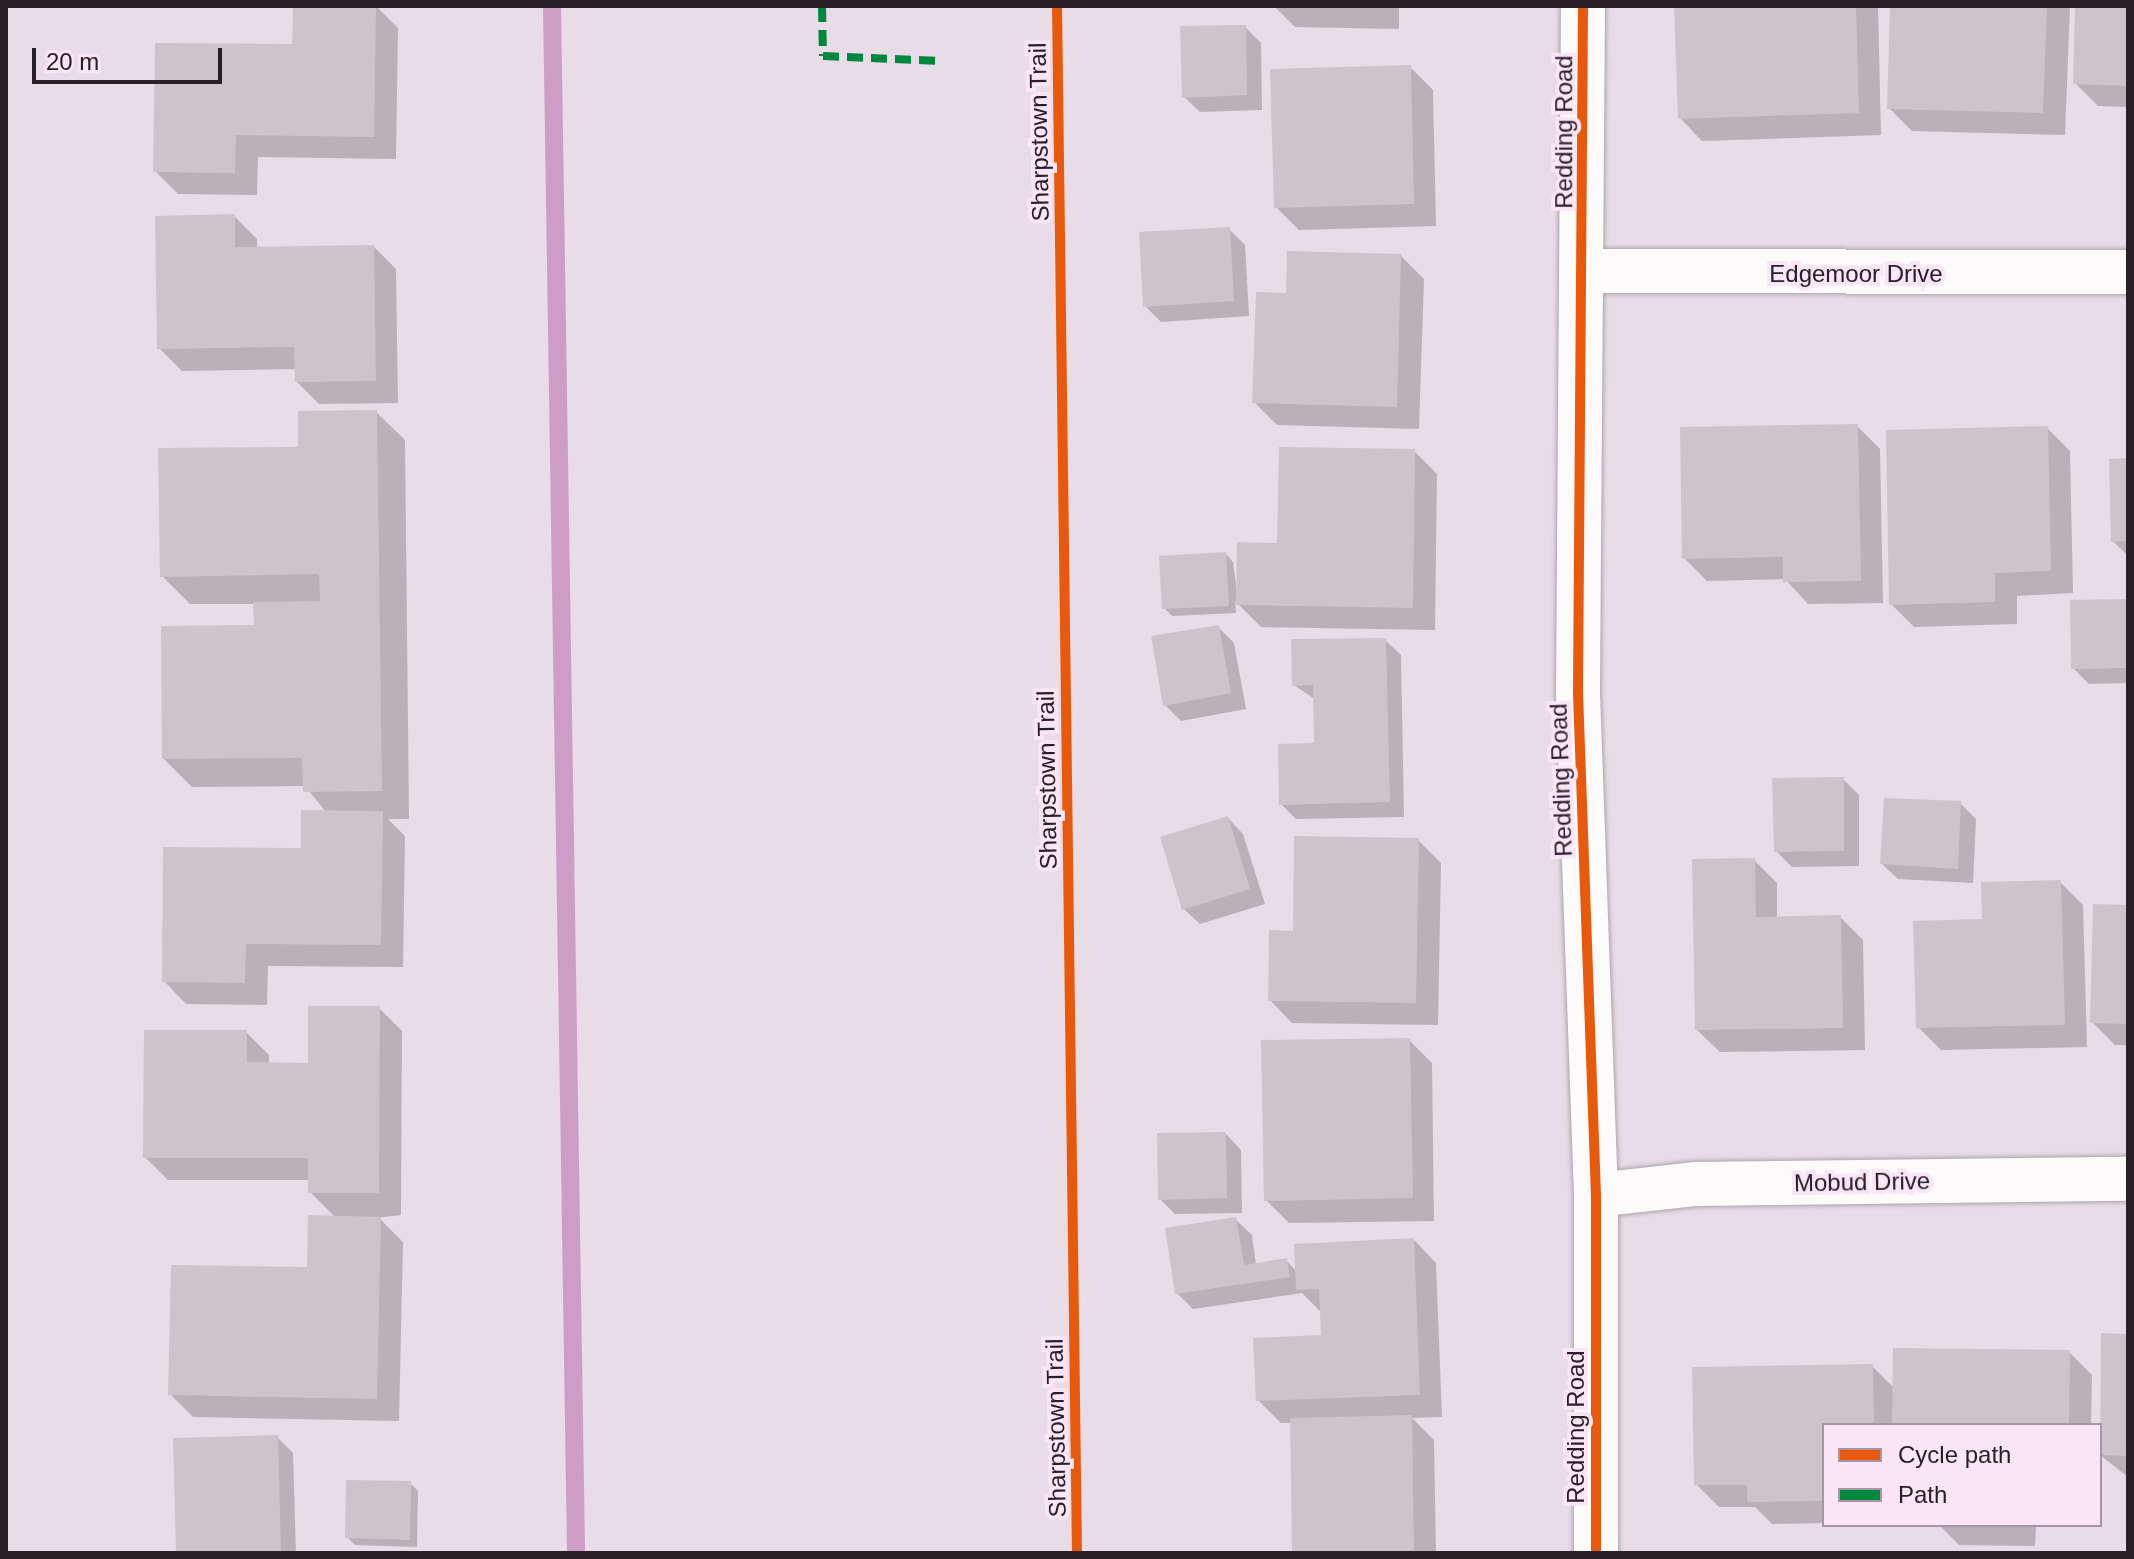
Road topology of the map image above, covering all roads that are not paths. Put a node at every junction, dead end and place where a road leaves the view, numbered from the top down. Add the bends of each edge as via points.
1 (1583, 6) edge
2 (1584, 271) junction
3 (2128, 272) edge
4 (2128, 1179) edge
5 (1596, 1195) junction
6 (1596, 1553) edge

1 - 2 street, Redding Road
2 - 3 street, Edgemoor Drive
2 - 5 street, Redding Road via 1578,693
4 - 5 street, Mobud Drive via 1696,1184
5 - 6 street, Redding Road

